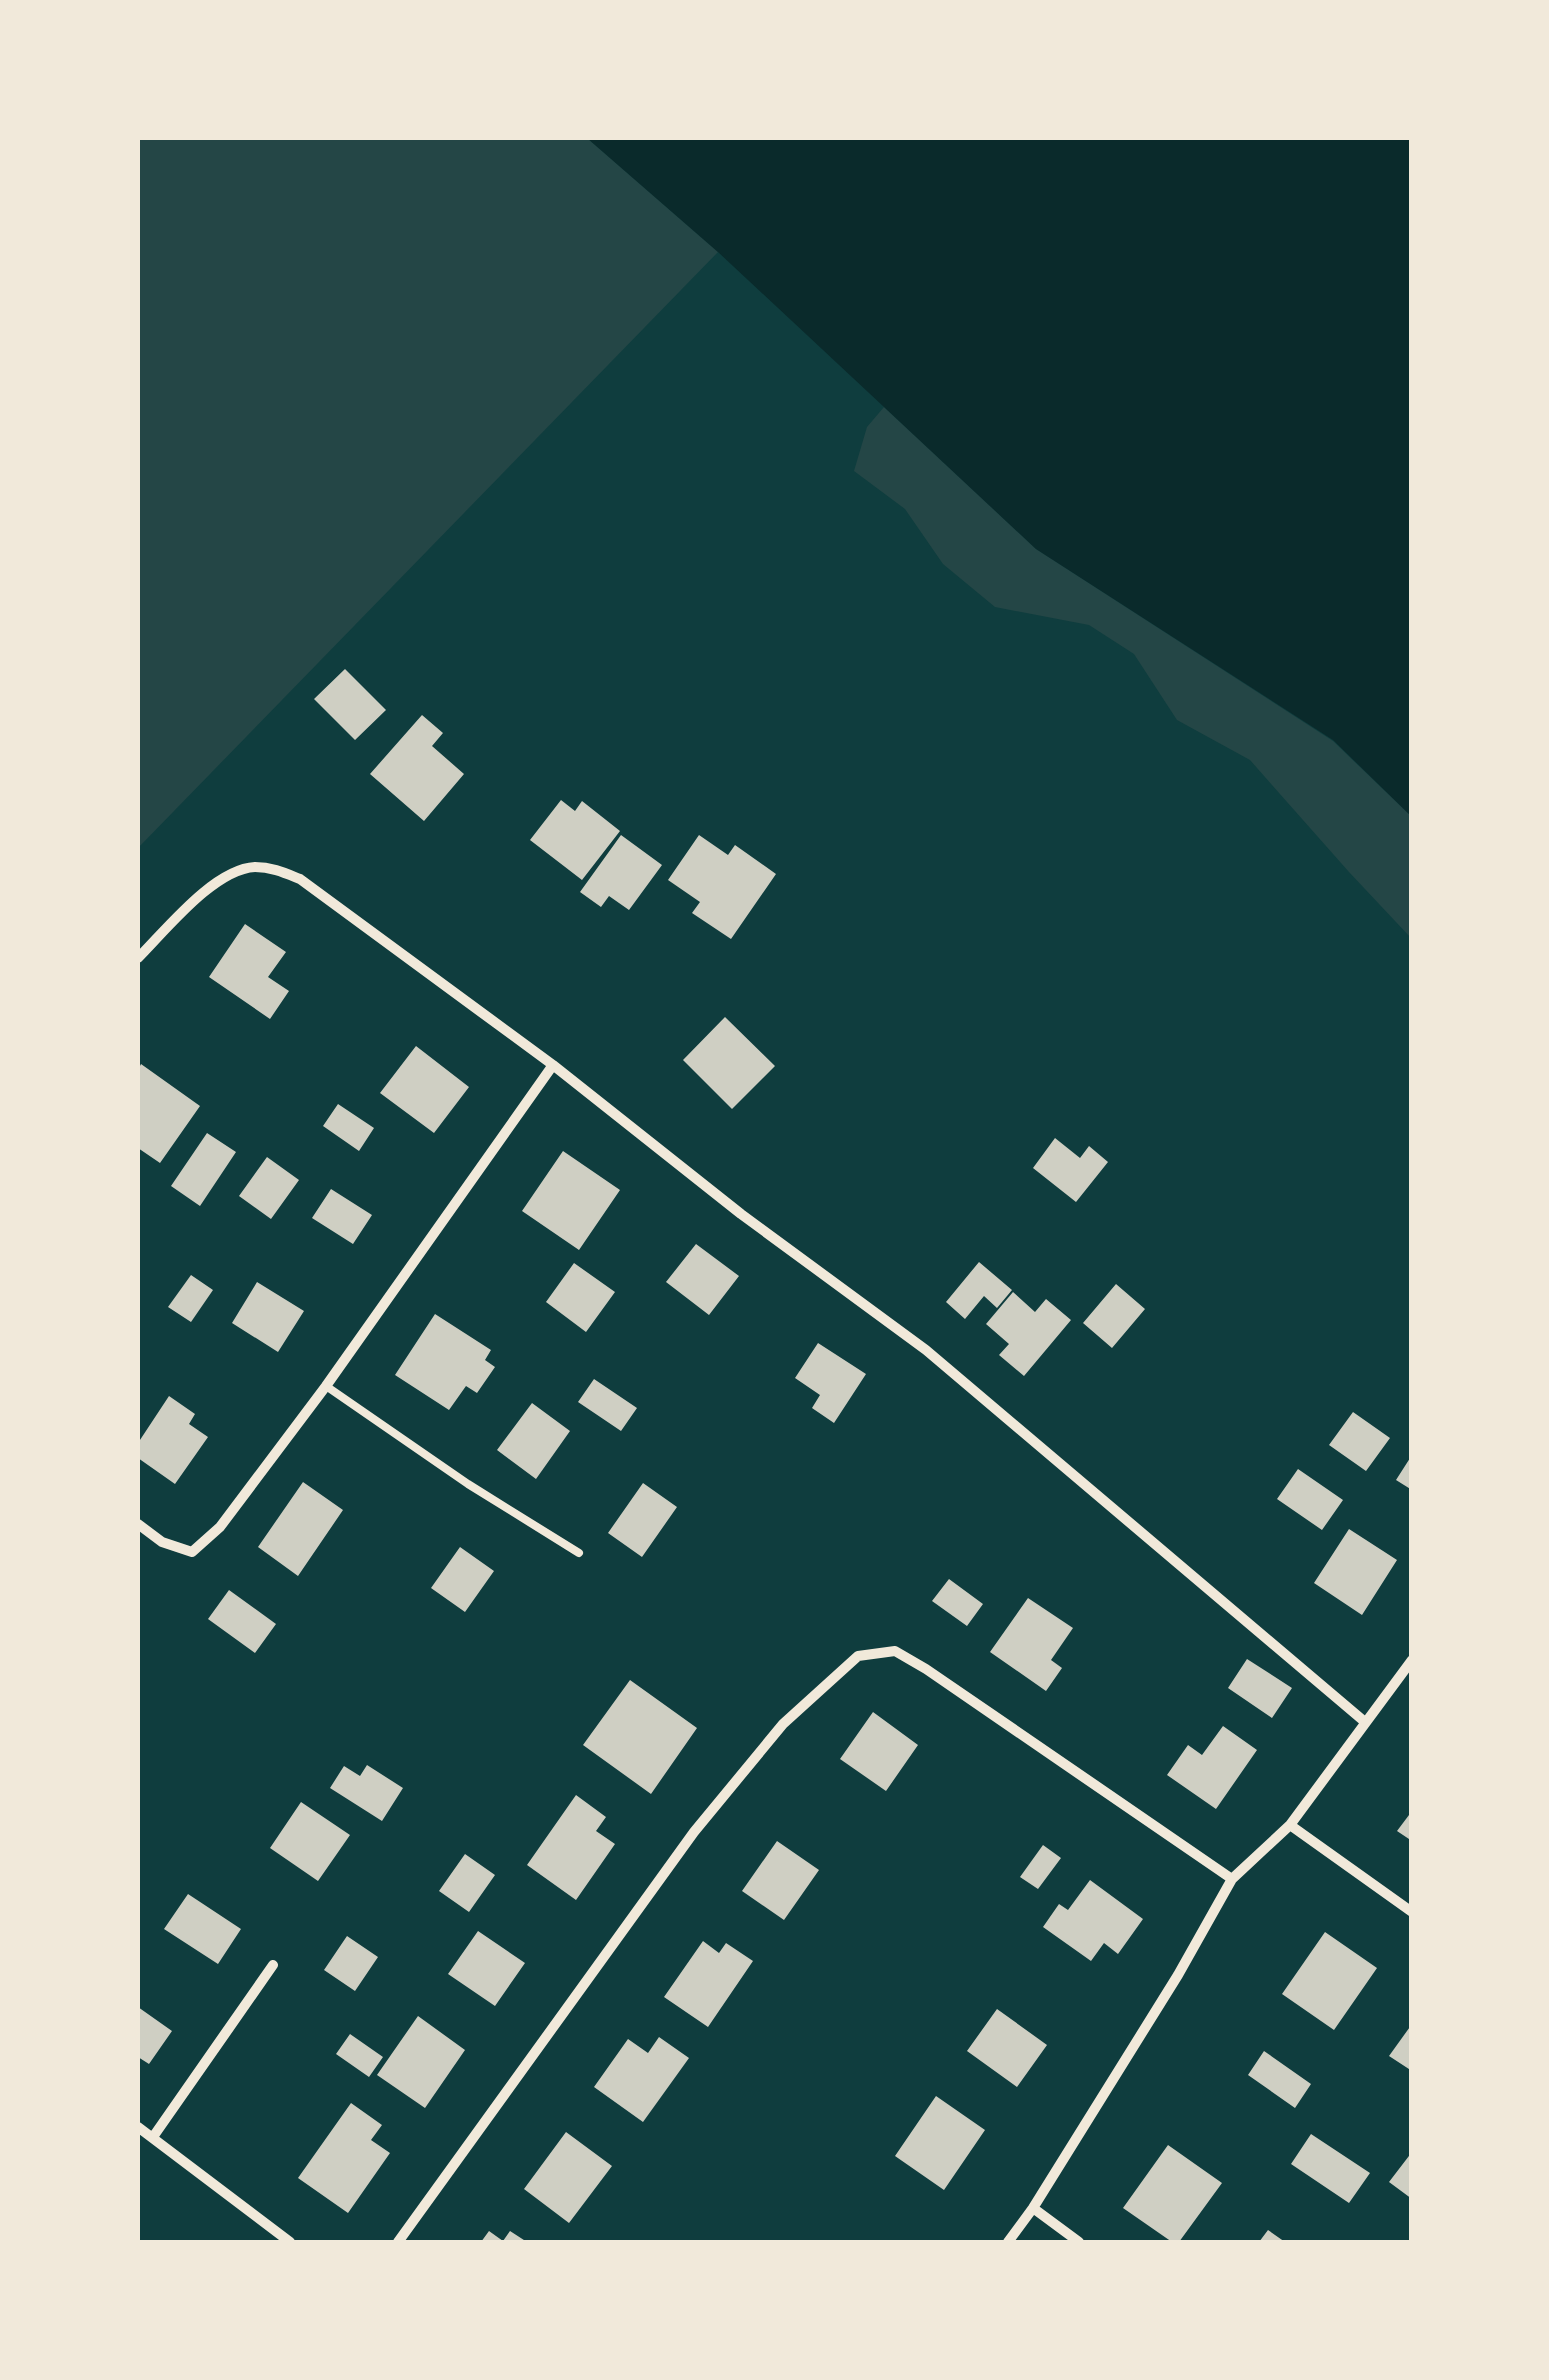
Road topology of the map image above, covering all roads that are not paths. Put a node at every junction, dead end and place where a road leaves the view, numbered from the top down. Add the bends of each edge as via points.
1 (138, 958) edge
2 (553, 1064) junction
3 (326, 1386) junction
4 (138, 1524) edge
5 (578, 1553) dead end
6 (1412, 1660) edge
7 (1366, 1722) junction
8 (1290, 1825) junction
9 (1232, 1879) junction
10 (1412, 1912) edge
11 (273, 1965) dead end
12 (138, 2127) edge
13 (153, 2138) junction
14 (1034, 2208) junction
15 (290, 2242) edge
16 (398, 2242) edge
17 (1008, 2242) edge
18 (1079, 2242) edge

1 - 2 street via 227,874 274,868 300,879
2 - 3 street
2 - 7 street via 926,1350
3 - 4 street via 220,1528 192,1552
3 - 5 lane
6 - 7 street
7 - 8 street
8 - 9 street
8 - 10 street
9 - 14 street
9 - 16 street via 926,1669 895,1651 858,1656 783,1724 694,1832
11 - 13 street
12 - 13 street
13 - 15 street
14 - 17 street
14 - 18 street

